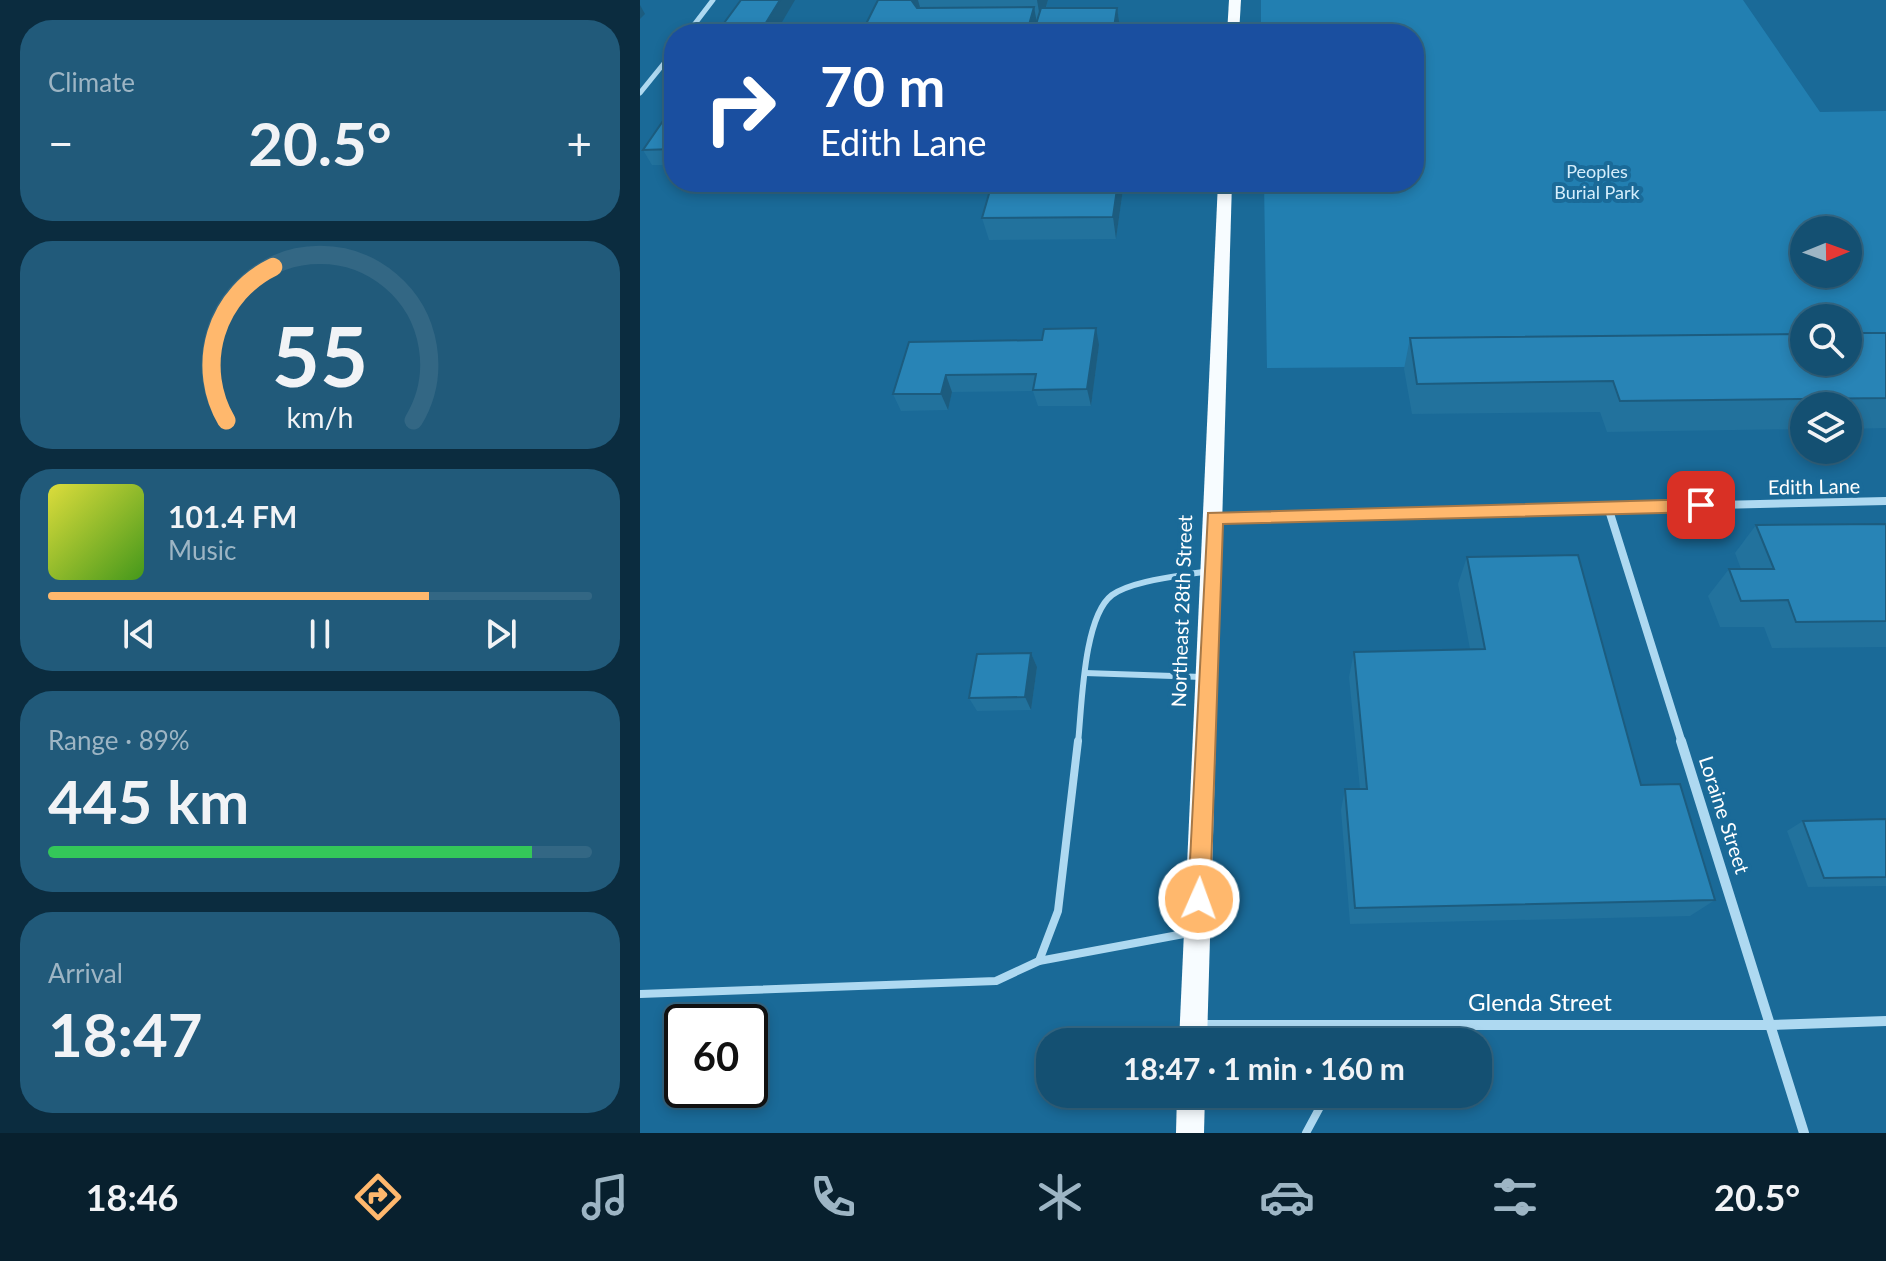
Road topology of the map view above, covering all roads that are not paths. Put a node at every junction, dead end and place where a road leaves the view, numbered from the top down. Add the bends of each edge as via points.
1 (713, 0) edge
2 (1235, 0) edge
3 (695, 24) edge
4 (1233, 24) edge
5 (664, 63) edge
6 (640, 93) edge
7 (1225, 192) edge
8 (1886, 501) edge
9 (1608, 507) junction
10 (1214, 517) junction
11 (1212, 570) junction
12 (1085, 673) junction
13 (1208, 677) junction
14 (1198, 931) junction
15 (1039, 961) junction
16 (640, 994) edge
17 (1886, 1021) edge
18 (1332, 1024) junction
19 (1771, 1025) junction
20 (1194, 1028) edge
21 (1271, 1028) edge
22 (1332, 1028) edge
23 (1191, 1108) edge
24 (1319, 1108) edge
25 (1190, 1133) edge
26 (1306, 1133) edge
27 (1804, 1133) edge

1 - 3 street
2 - 4 main road
5 - 6 street
7 - 10 main road, Northeast 28th Street
8 - 9 street, Edith Lane
9 - 10 street, Edith Lane
9 - 19 street, Loraine Street
10 - 11 main road, Northeast 28th Street
11 - 12 lane via 1111,596 1091,628
11 - 13 main road, Northeast 28th Street
12 - 13 lane
12 - 15 lane via 1058,911
13 - 14 main road, Northeast 28th Street
14 - 15 lane
14 - 20 main road, Northeast 28th Street
15 - 16 lane via 996,981
17 - 19 street, Glenda Street
18 - 19 street, Glenda Street
18 - 21 street, Glenda Street
18 - 22 lane
19 - 27 street, Loraine Street
23 - 25 main road
24 - 26 lane

